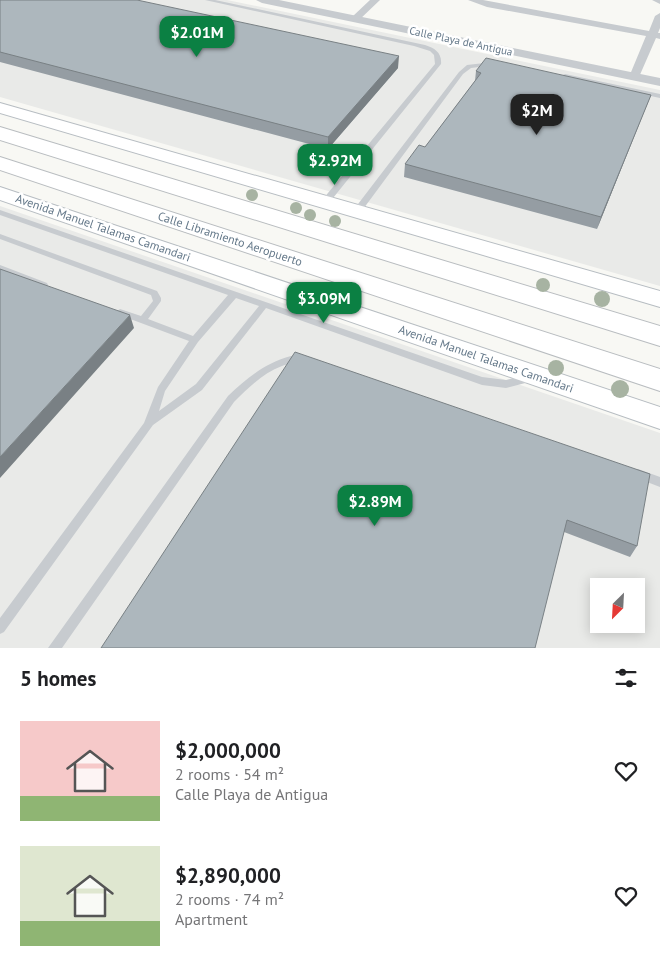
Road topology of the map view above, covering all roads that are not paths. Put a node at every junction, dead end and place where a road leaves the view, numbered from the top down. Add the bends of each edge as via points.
1 (208, 0) edge
2 (262, 0) edge
3 (374, 0) edge
4 (473, 0) edge
5 (660, 16) edge
6 (355, 19) junction
7 (656, 35) edge
8 (502, 64) edge
9 (557, 74) edge
10 (634, 76) junction
11 (660, 82) edge
12 (660, 96) edge
13 (0, 108) edge
14 (0, 133) edge
15 (0, 163) edge
16 (0, 193) edge
17 (326, 201) junction
18 (358, 210) junction
19 (0, 212) edge
20 (0, 236) edge
21 (0, 268) edge
22 (494, 284) junction
23 (51, 287) edge
24 (234, 294) junction
25 (659, 303) edge
26 (264, 305) junction
27 (110, 308) edge
28 (143, 320) junction
29 (660, 336) edge
30 (195, 340) junction
31 (310, 361) edge
32 (536, 376) junction
33 (660, 380) edge
34 (660, 418) edge
35 (149, 424) junction
36 (630, 471) edge
37 (660, 482) edge
38 (0, 628) edge
39 (54, 648) edge

1 - 17 lane via 414,44 432,49 439,57 438,64
2 - 6 street, Calle Playa de Antigua
3 - 6 street
4 - 7 street
5 - 7 street
6 - 10 street, Calle Playa de Antigua
7 - 10 street
8 - 18 lane via 465,68
9 - 12 lane
10 - 11 street, Calle Playa de Antigua
13 - 17 main road
14 - 22 highway
15 - 33 highway, Calle Libramiento Aeropuerto
16 - 32 main road, Avenida Manuel Talamas Camandari
17 - 18 main road
18 - 25 main road
19 - 24 lane
20 - 28 lane via 154,293 157,301
21 - 23 lane
22 - 25 highway
22 - 29 highway
24 - 26 lane
24 - 30 lane
26 - 32 lane via 482,381 506,384
26 - 35 lane via 199,387
27 - 28 lane
28 - 30 lane
30 - 35 lane via 161,390
31 - 39 lane via 292,359 269,367 231,399
32 - 34 main road, Avenida Manuel Talamas Camandari
35 - 38 lane
36 - 37 lane

